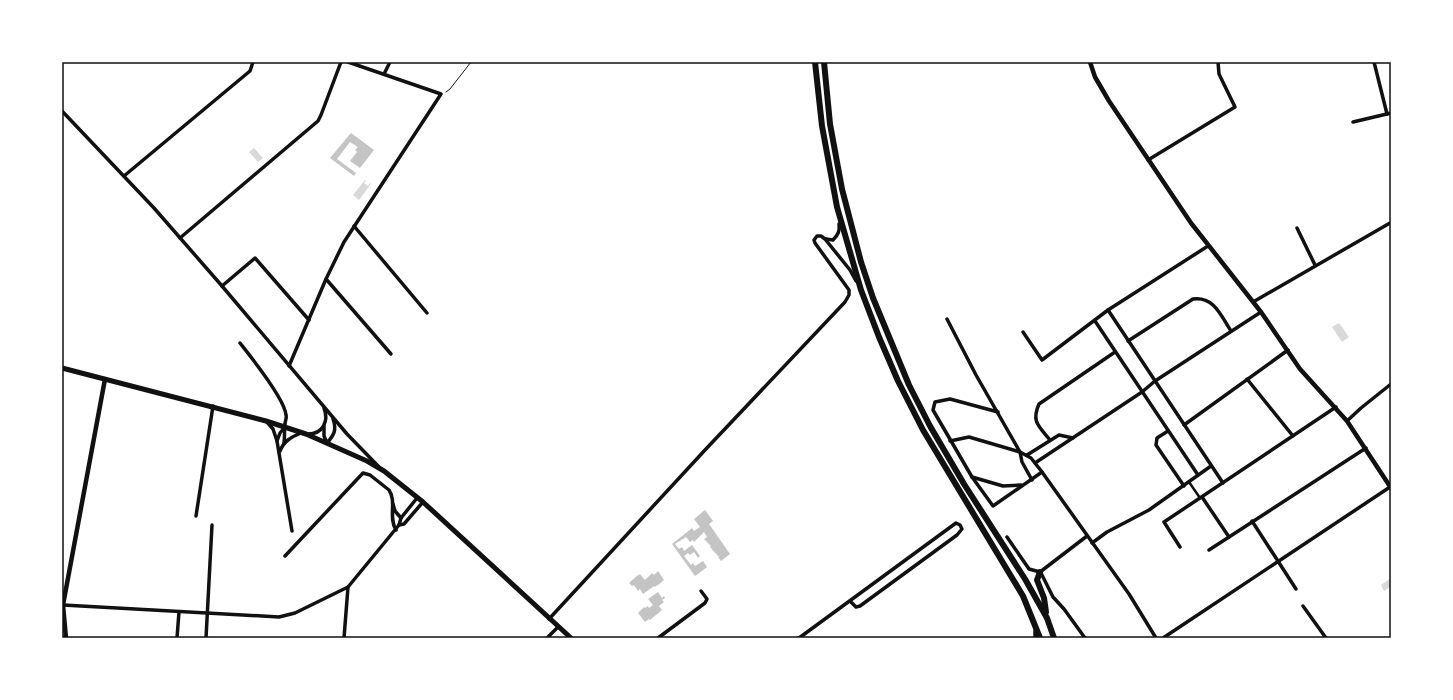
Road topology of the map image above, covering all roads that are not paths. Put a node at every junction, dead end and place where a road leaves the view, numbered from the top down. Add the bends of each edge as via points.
1 (253, 62) edge
2 (341, 62) edge
3 (348, 62) edge
4 (390, 62) edge
5 (815, 62) edge
6 (824, 62) edge
7 (1090, 62) edge
8 (1218, 62) edge
9 (1374, 62) edge
10 (384, 74) junction
11 (62, 111) edge
12 (1389, 113) edge
13 (1353, 122) dead end
14 (1148, 160) junction
15 (124, 176) junction
16 (837, 207) junction
17 (1390, 224) dead end
18 (354, 226) junction
19 (1297, 228) dead end
20 (180, 238) junction
21 (825, 239) junction
22 (1208, 246) junction
23 (1315, 265) junction
24 (326, 279) junction
25 (222, 286) junction
26 (861, 290) junction
27 (1253, 302) junction
28 (1108, 310) junction
29 (1261, 312) junction
30 (427, 313) dead end
31 (947, 319) dead end
32 (308, 320) junction
33 (1095, 322) junction
34 (1231, 331) junction
35 (1023, 332) dead end
36 (1128, 340) junction
37 (240, 343) dead end
38 (1288, 350) junction
39 (1115, 352) junction
40 (391, 354) dead end
41 (289, 366) junction
42 (62, 368) edge
43 (105, 379) junction
44 (1247, 379) junction
45 (1155, 381) junction
46 (1391, 384) edge
47 (1142, 392) junction
48 (323, 405) junction
49 (213, 406) junction
50 (1336, 407) junction
51 (998, 412) junction
52 (331, 414) junction
53 (266, 421) junction
54 (1347, 421) junction
55 (1184, 425) junction
56 (324, 426) junction
57 (285, 427) junction
58 (1168, 431) junction
59 (304, 433) junction
60 (1292, 436) junction
61 (1073, 438) junction
62 (1050, 440) junction
63 (277, 441) junction
64 (950, 441) junction
65 (284, 443) junction
66 (327, 443) junction
67 (1366, 448) junction
68 (279, 452) junction
69 (1020, 452) junction
70 (1027, 455) junction
71 (1031, 458) junction
72 (1022, 462) junction
73 (1035, 463) junction
74 (1211, 466) junction
75 (384, 471) junction
76 (1042, 472) junction
77 (1198, 475) junction
78 (972, 478) junction
79 (1032, 480) junction
80 (1189, 482) junction
81 (1223, 483) junction
82 (1023, 485) junction
83 (1184, 486) junction
84 (1391, 487) edge
85 (418, 498) junction
86 (1201, 498) junction
87 (423, 502) junction
88 (393, 503) junction
89 (196, 516) dead end
90 (401, 518) junction
91 (1252, 521) junction
92 (212, 525) dead end
93 (399, 525) junction
94 (396, 530) junction
95 (292, 531) dead end
96 (1088, 536) junction
97 (1007, 537) dead end
98 (1229, 537) junction
99 (1092, 542) junction
100 (1180, 547) dead end
101 (1209, 550) dead end
102 (285, 556) dead end
103 (1278, 562) junction
104 (894, 569) junction
105 (1040, 572) junction
106 (899, 577) junction
107 (348, 587) junction
108 (1296, 589) dead end
109 (701, 591) dead end
110 (850, 601) junction
111 (63, 605) junction
112 (1303, 606) dead end
113 (179, 612) junction
114 (207, 613) junction
115 (1047, 618) junction
116 (549, 619) junction
117 (1035, 626) junction
118 (558, 627) junction
119 (66, 638) edge
120 (177, 638) edge
121 (206, 638) edge
122 (344, 638) edge
123 (547, 638) edge
124 (570, 638) edge
125 (658, 638) edge
126 (799, 638) edge
127 (1035, 638) edge
128 (1040, 638) edge
129 (1054, 638) edge
130 (1085, 638) edge
131 (1156, 638) edge
132 (1163, 638) edge
133 (1326, 638) edge

1 - 15 street via 250,71
2 - 20 street via 318,121
3 - 10 street
4 - 10 street
5 - 16 highway via 822,126
6 - 115 highway via 830,124 842,189 873,298 909,385 930,426
7 - 14 street via 1108,101
8 - 14 street via 1219,74 1235,107
9 - 12 street
10 - 18 street via 441,94
11 - 15 street
12 - 13 street
14 - 22 street
15 - 20 street
16 - 21 street via 840,229 833,240
16 - 26 highway
17 - 23 street
18 - 24 street
18 - 30 street
19 - 23 street
20 - 25 street
21 - 26 street via 850,270
21 - 116 street via 817,236 814,240 849,290 845,302
22 - 27 street
22 - 28 street
23 - 27 street
24 - 32 street
24 - 40 street
25 - 32 street via 255,258
25 - 41 street
26 - 117 highway via 898,381 923,430 1023,596
27 - 29 street
28 - 33 street
28 - 36 street
29 - 34 street
29 - 38 street
31 - 51 street
32 - 41 street
33 - 35 street via 1042,360
33 - 39 street
34 - 36 street via 1212,304 1200,298 1193,299
34 - 45 street
36 - 45 street
37 - 57 street via 264,373 284,405
38 - 44 street
38 - 50 street via 1300,368
39 - 47 street
39 - 62 street via 1039,404 1036,421
41 - 48 street
42 - 43 main road
43 - 49 main road
43 - 111 street
44 - 55 street
44 - 60 street
45 - 47 street
45 - 55 street
46 - 54 street
47 - 58 street
47 - 61 street
48 - 52 street
48 - 56 street via 326,415
49 - 53 main road
49 - 89 street
50 - 54 street
50 - 60 street
51 - 64 street via 950,399 935,402 933,410
51 - 69 street
52 - 66 street via 336,427
52 - 75 street
53 - 57 main road
53 - 63 street via 273,429
54 - 67 street
55 - 74 street
56 - 59 street via 316,433
56 - 66 street via 324,439
57 - 59 main road
57 - 63 street
57 - 65 street
58 - 77 street
58 - 83 street via 1157,438 1156,445
59 - 65 street via 291,437
59 - 66 main road
60 - 81 street
61 - 62 street via 1059,435
61 - 73 street
62 - 70 street
63 - 68 street
64 - 69 street via 969,437
64 - 78 street
65 - 68 street
66 - 75 main road
67 - 84 street
67 - 91 street
68 - 95 street
69 - 70 street
69 - 72 street
70 - 71 street
71 - 72 street
71 - 73 street
72 - 79 street
73 - 76 street
74 - 77 street
74 - 81 street
75 - 85 main road
76 - 79 street
76 - 96 street
77 - 80 street
78 - 82 street via 1003,486
78 - 82 street via 993,506
79 - 82 street
80 - 83 street
80 - 86 street
81 - 86 street
83 - 99 street via 1149,510
84 - 103 street
85 - 87 main road
85 - 90 street
86 - 98 street
86 - 100 street via 1164,522
87 - 93 street via 404,524
87 - 116 main road
88 - 90 street
88 - 94 street via 392,522
88 - 102 street via 389,490 370,475 363,473
90 - 93 street
91 - 98 street
91 - 103 street
92 - 114 street
93 - 94 street
94 - 107 street
96 - 99 street
96 - 105 street
97 - 105 street via 1029,569
98 - 101 street
99 - 131 street
103 - 108 street
103 - 132 street
104 - 106 street
104 - 106 street via 956,523 960,525 962,529 957,535
104 - 110 street
105 - 115 highway via 1037,580 1044,598
105 - 130 street via 1053,597
106 - 110 street via 860,606 856,607
107 - 114 street via 295,613 279,617
107 - 122 street
109 - 125 street via 707,599 705,603
110 - 126 street
111 - 113 street
111 - 119 street
112 - 133 street
113 - 114 street
113 - 120 street
114 - 121 street
115 - 129 highway
116 - 118 main road
117 - 127 street
117 - 128 highway
118 - 123 street
118 - 124 main road

